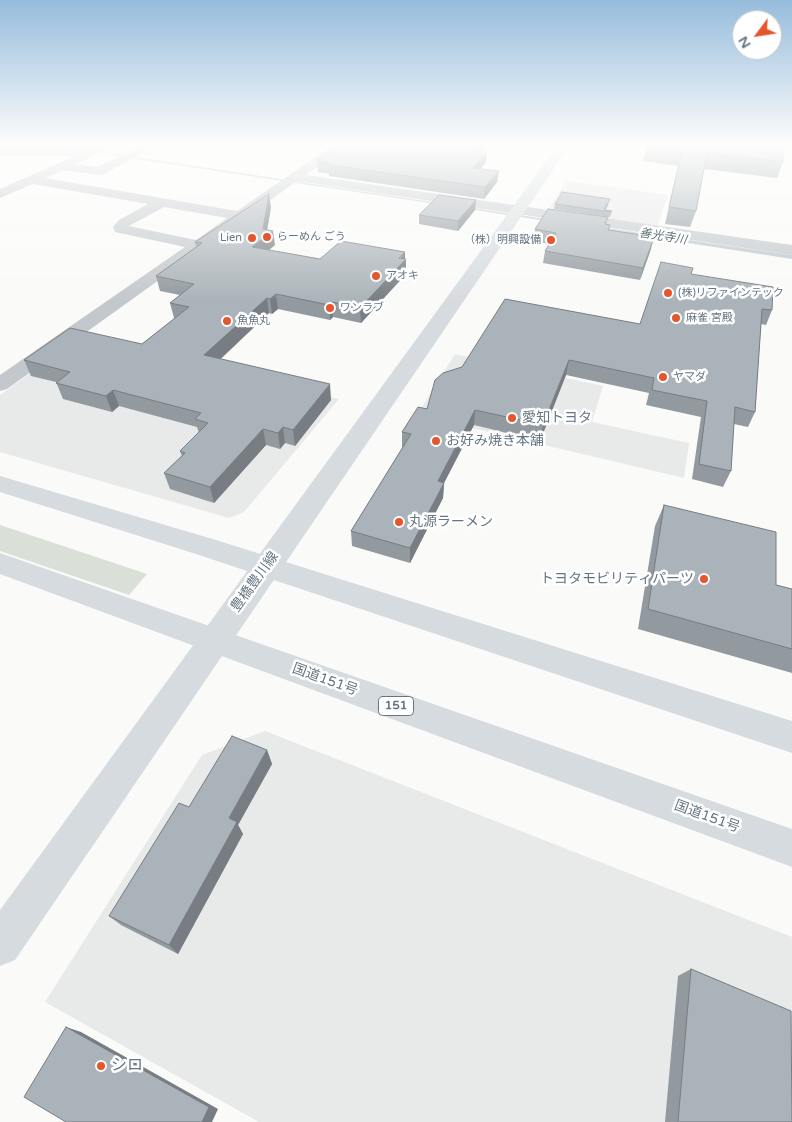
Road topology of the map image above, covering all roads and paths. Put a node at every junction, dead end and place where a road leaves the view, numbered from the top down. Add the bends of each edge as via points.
1 (130, 197) edge
2 (265, 197) edge
3 (405, 197) edge
4 (527, 197) edge
5 (162, 203) junction
6 (515, 214) junction
7 (239, 216) junction
8 (199, 245) junction
9 (792, 250) edge
10 (0, 385) edge
11 (0, 484) edge
12 (0, 563) edge
13 (266, 567) junction
14 (214, 640) junction
15 (792, 737) edge
16 (792, 848) edge
17 (0, 945) edge

1 - 5 street
2 - 7 street
3 - 6 street
4 - 6 main road, 豊橋豊川線
5 - 7 street
5 - 8 street via 124,223 120,229
6 - 9 street
6 - 13 main road, 豊橋豊川線
7 - 8 street
8 - 10 street
11 - 13 main road
12 - 14 main road, 国道151号 / 151
13 - 14 main road, 豊橋豊川線
13 - 15 main road
14 - 16 main road, 国道151号 / 151
14 - 17 main road, 豊橋豊川線

